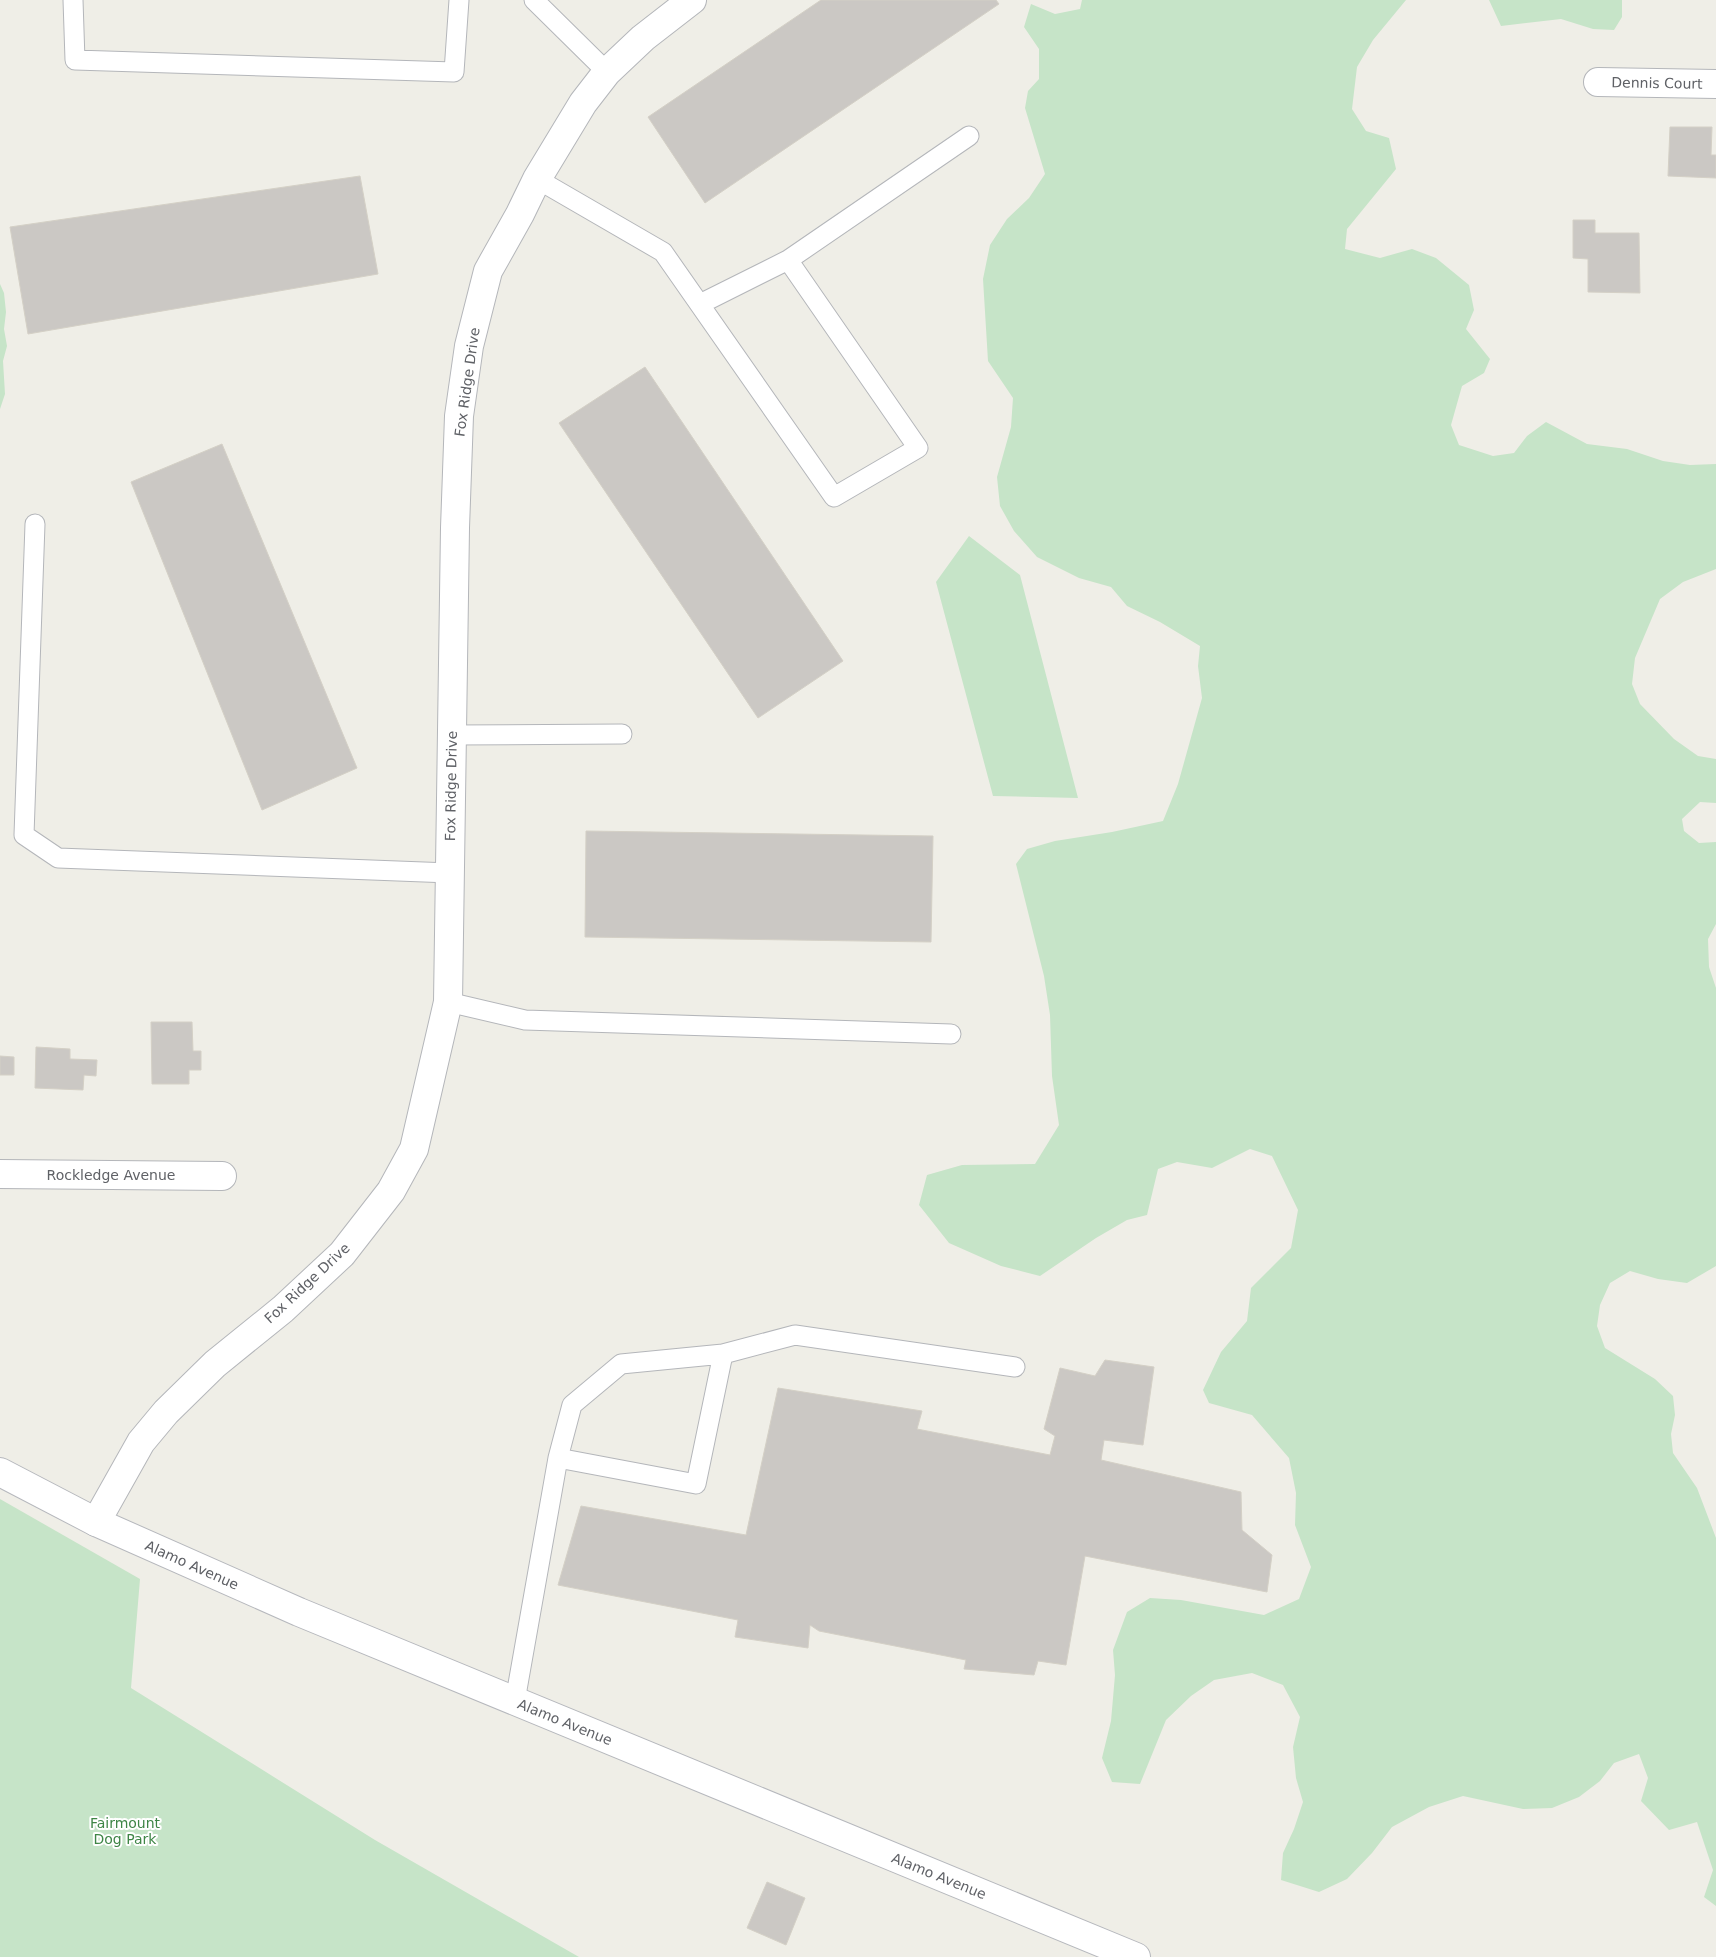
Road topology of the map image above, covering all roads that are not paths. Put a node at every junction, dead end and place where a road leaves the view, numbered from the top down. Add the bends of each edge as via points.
1 (73, 0) edge
2 (459, 0) edge
3 (534, 0) edge
4 (692, 0) edge
5 (607, 72) junction
6 (1598, 82) dead end
7 (1716, 84) edge
8 (969, 136) dead end
9 (536, 179) junction
10 (788, 260) junction
11 (700, 304) junction
12 (35, 524) dead end
13 (622, 734) dead end
14 (452, 735) junction
15 (450, 873) junction
16 (448, 1002) junction
17 (951, 1034) dead end
18 (0, 1174) edge
19 (222, 1176) dead end
20 (723, 1354) junction
21 (1015, 1367) dead end
22 (558, 1458) junction
23 (0, 1472) edge
24 (96, 1522) junction
25 (515, 1701) junction
26 (1136, 1957) edge

1 - 2 lane via 75,60 454,72
3 - 5 lane
4 - 5 street, Fox Ridge Drive via 643,38
5 - 9 street, Fox Ridge Drive via 583,103
6 - 7 street, Dennis Court
8 - 10 lane
9 - 11 lane via 663,252
9 - 14 street, Fox Ridge Drive via 488,271 469,346 458,444
10 - 11 lane
10 - 11 lane via 918,448 834,497
12 - 15 lane via 24,835 58,858
13 - 14 lane
14 - 15 street, Fox Ridge Drive
15 - 16 street, Fox Ridge Drive
16 - 17 lane via 524,1020
16 - 24 street, Fox Ridge Drive via 414,1149 391,1191 342,1254 215,1364 166,1412 141,1442
18 - 19 street, Rockledge Avenue
20 - 21 lane via 795,1336
20 - 22 lane via 621,1364 572,1405
20 - 22 lane via 696,1484
22 - 25 lane
23 - 24 street, Alamo Avenue
24 - 25 street, Alamo Avenue via 299,1612
25 - 26 street, Alamo Avenue

